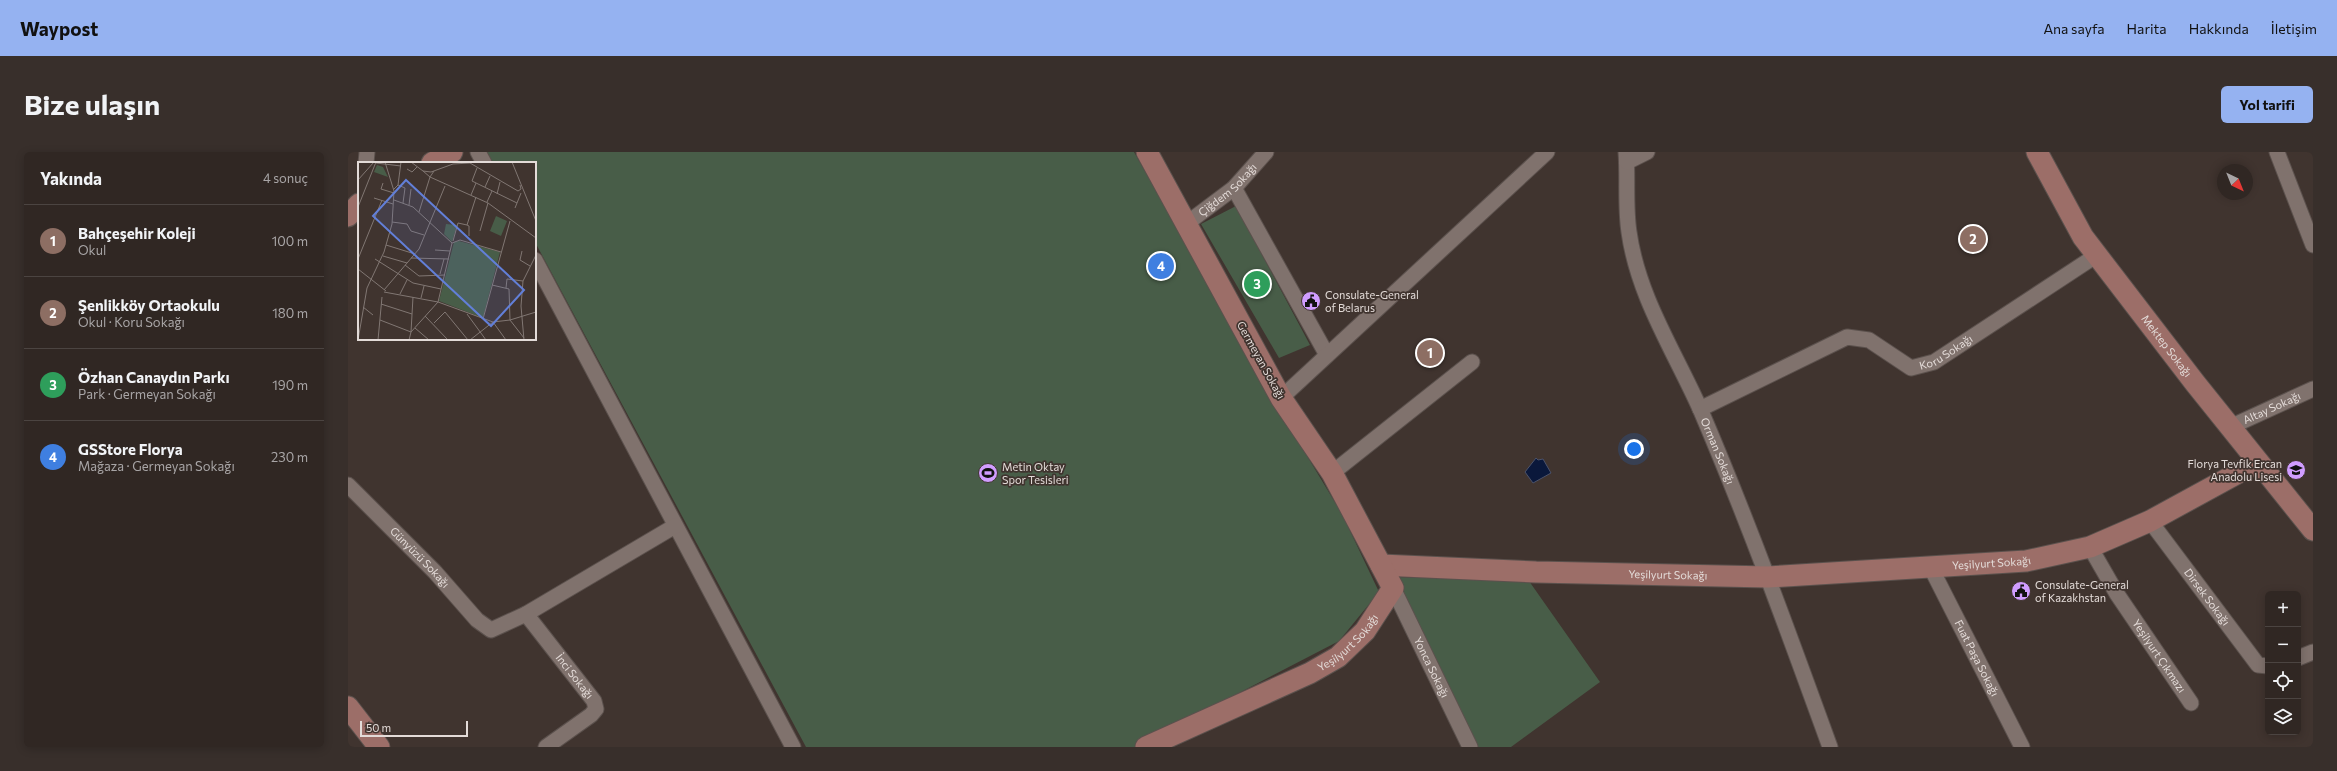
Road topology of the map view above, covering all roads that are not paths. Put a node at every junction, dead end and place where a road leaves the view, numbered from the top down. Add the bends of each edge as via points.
1 (367, 152) edge
2 (452, 152) edge
3 (478, 152) edge
4 (1147, 152) edge
5 (1266, 152) edge
6 (1547, 152) edge
7 (1647, 152) edge
8 (2037, 152) edge
9 (2277, 152) edge
10 (1627, 157) edge
11 (366, 162) edge
12 (434, 162) edge
13 (483, 162) edge
14 (1234, 188) junction
15 (348, 200) edge
16 (358, 203) edge
17 (358, 204) edge
18 (348, 216) edge
19 (1186, 224) junction
20 (2313, 246) edge
21 (2097, 255) junction
22 (536, 262) edge
23 (1327, 355) junction
24 (1472, 362) dead end
25 (2313, 389) edge
26 (1282, 398) junction
27 (1700, 409) junction
28 (2230, 427) junction
29 (2258, 462) junction
30 (1332, 473) junction
31 (348, 485) edge
32 (2150, 521) junction
33 (675, 526) junction
34 (2313, 530) edge
35 (2090, 547) junction
36 (1381, 565) junction
37 (1932, 568) junction
38 (1768, 577) junction
39 (1392, 588) junction
40 (526, 614) junction
41 (2313, 652) edge
42 (2301, 657) edge
43 (2265, 666) edge
44 (2191, 703) dead end
45 (348, 707) edge
46 (378, 747) edge
47 (546, 747) edge
48 (793, 747) edge
49 (1146, 747) edge
50 (1470, 747) edge
51 (1830, 747) edge
52 (2022, 747) edge

1 - 11 street
2 - 12 main road
3 - 13 street
4 - 19 main road, Germeyan Sokağı
5 - 14 street, Çiğdem Sokağı
6 - 23 street
7 - 10 street
8 - 21 main road, Mektep Sokağı via 2083,237
9 - 20 street
10 - 27 street, Orman Sokağı via 1628,231 1644,289 1664,337
14 - 19 street, Çiğdem Sokağı
14 - 23 street
15 - 16 street
17 - 18 main road
19 - 26 main road, Germeyan Sokağı
21 - 27 street, Koru Sokağı via 1934,362 1911,368 1869,340 1847,336
21 - 28 main road, Mektep Sokağı
22 - 33 street
23 - 26 street
24 - 30 street
25 - 28 street, Altay Sokağı
26 - 30 main road, Germeyan Sokağı
27 - 38 street, Orman Sokağı
28 - 29 main road, Mektep Sokağı
29 - 32 main road, Yeşilyurt Sokağı
29 - 34 main road, Mektep Sokağı
30 - 36 main road, Germeyan Sokağı
31 - 40 street, Günyüzü Sokağı via 435,572 477,620 491,630
32 - 35 main road, Yeşilyurt Sokağı
32 - 43 street, Dirsek Sokağı via 2258,665
33 - 40 street
33 - 48 street
35 - 37 main road, Yeşilyurt Sokağı via 2026,561
35 - 44 street, Yeşilyurt Çıkmazı via 2116,594
36 - 38 main road, Yeşilyurt Sokağı via 1536,572
36 - 39 main road
37 - 38 main road, Yeşilyurt Sokağı
37 - 52 street, Fuat Paşa Sokağı
38 - 51 street, Orman Sokağı
39 - 49 main road, Yeşilyurt Sokağı via 1365,631 1338,657 1310,673
39 - 50 street, Yonca Sokağı
40 - 47 street, İnci Sokağı via 594,701 596,709 592,715
41 - 42 street
45 - 46 main road

